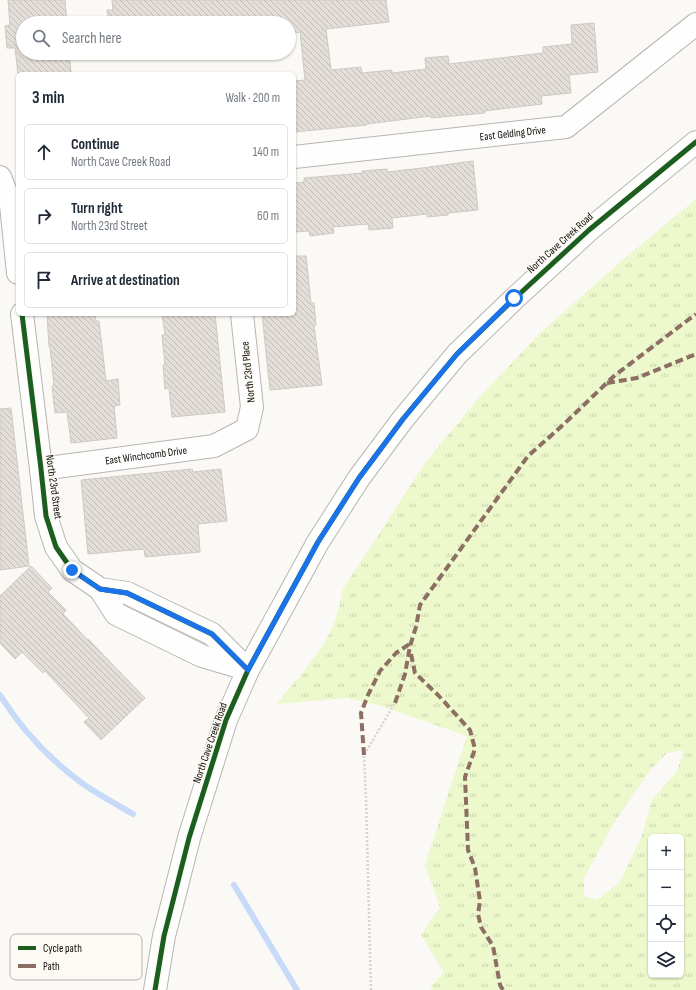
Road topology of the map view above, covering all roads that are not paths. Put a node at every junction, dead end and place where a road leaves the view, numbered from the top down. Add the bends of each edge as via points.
1 (696, 24) edge
2 (696, 142) edge
3 (296, 157) edge
4 (0, 177) edge
5 (16, 254) edge
6 (22, 316) edge
7 (242, 316) edge
8 (247, 429) joint
9 (42, 469) junction
10 (248, 670) junction
11 (155, 990) edge

1 - 3 street, East Gelding Drive via 566,127
2 - 10 street, North Cave Creek Road via 589,230 457,354 403,419 359,478 318,542
4 - 5 street via 11,205
6 - 9 street, North 23rd Street
7 - 8 street, North 23rd Place via 252,407
8 - 9 street, East Winchcomb Drive via 214,446
9 - 10 street, North 23rd Street via 46,516 56,547 72,570 100,589 116,614 202,656
10 - 11 street, North Cave Creek Road via 226,720 189,838 166,929

